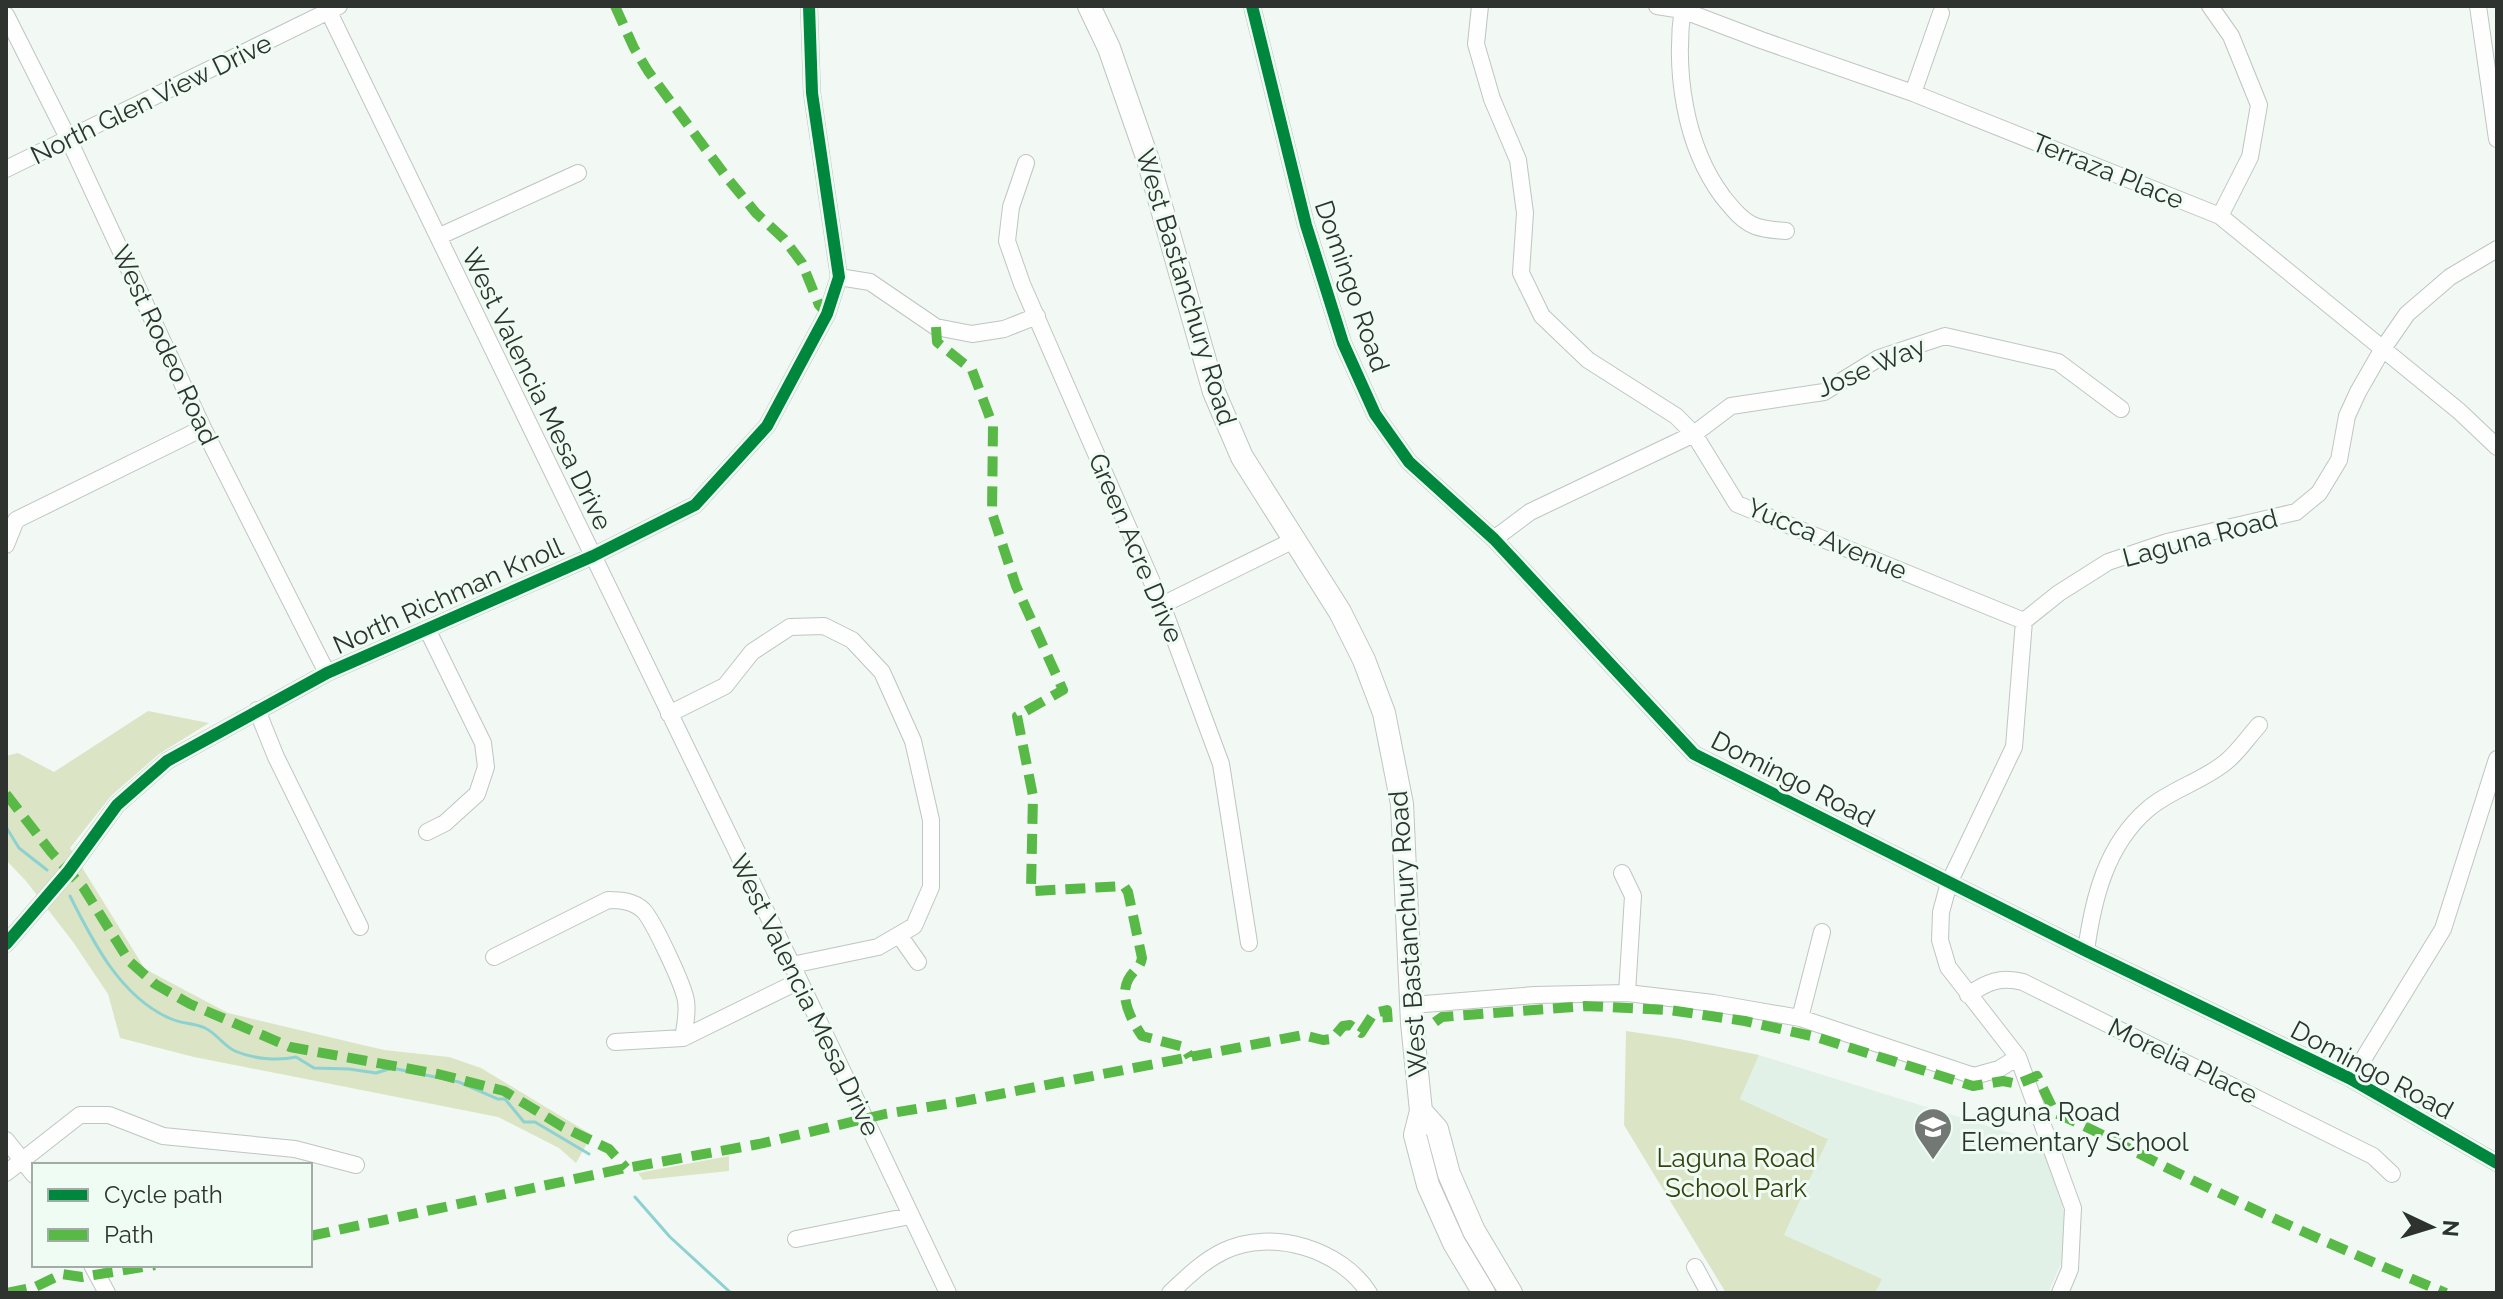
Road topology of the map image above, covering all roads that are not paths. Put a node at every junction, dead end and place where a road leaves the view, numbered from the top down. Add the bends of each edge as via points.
1 (809, 6) edge
2 (1089, 6) edge
3 (1252, 6) edge
4 (1480, 6) edge
5 (1657, 6) edge
6 (2210, 6) edge
7 (2478, 6) edge
8 (331, 8) edge
9 (1683, 8) edge
10 (1941, 13) dead end
11 (6, 15) edge
12 (1913, 93) junction
13 (2497, 139) edge
14 (69, 140) junction
15 (1026, 163) dead end
16 (6, 169) edge
17 (578, 173) dead end
18 (2220, 216) junction
19 (1786, 231) dead end
20 (440, 236) junction
21 (2497, 249) edge
22 (839, 277) junction
23 (1037, 316) junction
24 (2382, 350) junction
25 (2121, 409) dead end
26 (203, 428) junction
27 (1694, 434) junction
28 (2497, 447) edge
29 (1494, 539) junction
30 (1294, 540) junction
31 (6, 545) edge
32 (593, 556) junction
33 (1162, 605) junction
34 (2024, 621) junction
35 (428, 631) junction
36 (327, 673) junction
37 (257, 710) junction
38 (669, 714) junction
39 (2259, 725) dead end
40 (2497, 759) edge
41 (427, 832) dead end
42 (1622, 873) dead end
43 (1949, 883) junction
44 (360, 927) dead end
45 (1822, 932) dead end
46 (899, 935) junction
47 (1249, 943) dead end
48 (6, 944) edge
49 (2086, 951) junction
50 (494, 957) dead end
51 (918, 962) dead end
52 (792, 965) junction
53 (799, 981) junction
54 (1627, 993) junction
55 (1968, 995) junction
56 (1412, 1005) junction
57 (1800, 1018) junction
58 (683, 1038) junction
59 (615, 1042) dead end
60 (2018, 1057) junction
61 (2351, 1079) junction
62 (1421, 1111) junction
63 (6, 1140) edge
64 (22, 1160) junction
65 (2497, 1163) edge
66 (356, 1165) dead end
67 (32, 1172) edge
68 (6, 1173) edge
69 (2392, 1174) dead end
70 (910, 1216) junction
71 (796, 1239) dead end
72 (93, 1267) edge
73 (1695, 1267) dead end
74 (107, 1293) edge
75 (948, 1293) edge
76 (1170, 1293) edge
77 (1369, 1293) edge
78 (1484, 1293) edge
79 (1511, 1293) edge
80 (1709, 1293) edge
81 (2060, 1293) edge

1 - 22 street, North Richman Knoll via 812,93
2 - 30 main road, West Bastanchury Road via 1148,160 1214,392 1242,457
3 - 29 street, Domingo Road via 1306,225 1343,343 1375,414 1409,462
4 - 27 street, Yucca Avenue via 1476,44 1518,160 1525,213 1521,273 1542,316 1588,360 1676,416
5 - 9 street, Terraza Place
6 - 18 street via 2231,36 2259,105 2250,157
7 - 13 street
8 - 14 street, North Glen View Drive
8 - 20 street, West Valencia Mesa Drive
9 - 12 street, Terraza Place
9 - 19 street via 1681,71 1693,139 1709,177 1734,212 1755,226
10 - 12 street
11 - 14 street, West Rodeo Road
12 - 18 street, Terraza Place
14 - 16 street, North Glen View Drive
14 - 26 street, West Rodeo Road
15 - 23 street, Green Acre Drive via 1011,207 1007,241
17 - 20 street
18 - 24 street, Terraza Place
20 - 32 street, West Valencia Mesa Drive
21 - 24 street, Laguna Road via 2450,277 2407,314
22 - 23 street via 870,282 936,327 972,334
22 - 32 street, North Richman Knoll via 827,314 767,426 695,505
23 - 33 street, Green Acre Drive
24 - 28 street, Terraza Place
24 - 34 street, Laguna Road via 2347,416 2339,460 2319,493 2296,512 2167,542 2108,562
25 - 27 street, Jose Way via 2058,362 1945,336 1879,358 1824,392 1731,406
26 - 31 street via 16,520
26 - 36 street, West Rodeo Road
27 - 29 street, Jose Way via 1530,512
27 - 34 street, Yucca Avenue via 1737,504
29 - 43 street, Domingo Road via 1694,754
30 - 33 street
30 - 56 main road, West Bastanchury Road via 1340,612 1384,713 1402,804
32 - 35 street, North Richman Knoll
32 - 38 street, West Valencia Mesa Drive
33 - 47 street, Green Acre Drive via 1221,764
34 - 43 street via 2014,747
35 - 36 street, North Richman Knoll
35 - 41 street via 483,743 486,767 477,794
36 - 37 street, North Richman Knoll
37 - 44 street
37 - 48 street, North Richman Knoll via 167,761 117,805
38 - 46 street via 725,686 752,652 790,627 824,626 852,640 882,672 907,727 931,820 931,887 914,926
38 - 52 street, West Valencia Mesa Drive
39 - 49 street via 2227,761 2148,809 2122,840 2100,878
40 - 61 street via 2443,929
42 - 54 street via 1633,896
43 - 49 street, Domingo Road
43 - 55 street via 1940,940 1948,967
45 - 57 street
46 - 51 street
46 - 52 street via 878,947
49 - 61 street, Domingo Road
50 - 58 street via 608,900 634,904 646,912 683,988
52 - 53 street, West Valencia Mesa Drive
53 - 58 street
53 - 70 street, West Valencia Mesa Drive
54 - 56 street
54 - 57 street
55 - 60 street
55 - 69 street, Morelia Place via 1997,979 2023,982 2373,1156
56 - 62 main road, West Bastanchury Road
57 - 60 street via 1974,1076
58 - 59 street
60 - 81 street via 2073,1208 2070,1269
61 - 65 street, Domingo Road
62 - 78 main road, West Bastanchury Road via 1415,1135 1428,1185
62 - 79 main road, West Bastanchury Road via 1437,1129 1449,1174 1474,1231
63 - 64 street
64 - 66 street via 80,1115 109,1115 163,1136 295,1149
64 - 67 street
64 - 68 street
70 - 71 street
70 - 75 street, West Valencia Mesa Drive
72 - 74 street
73 - 80 street
76 - 77 street via 1203,1263 1227,1250 1268,1241 1331,1256 1358,1276

